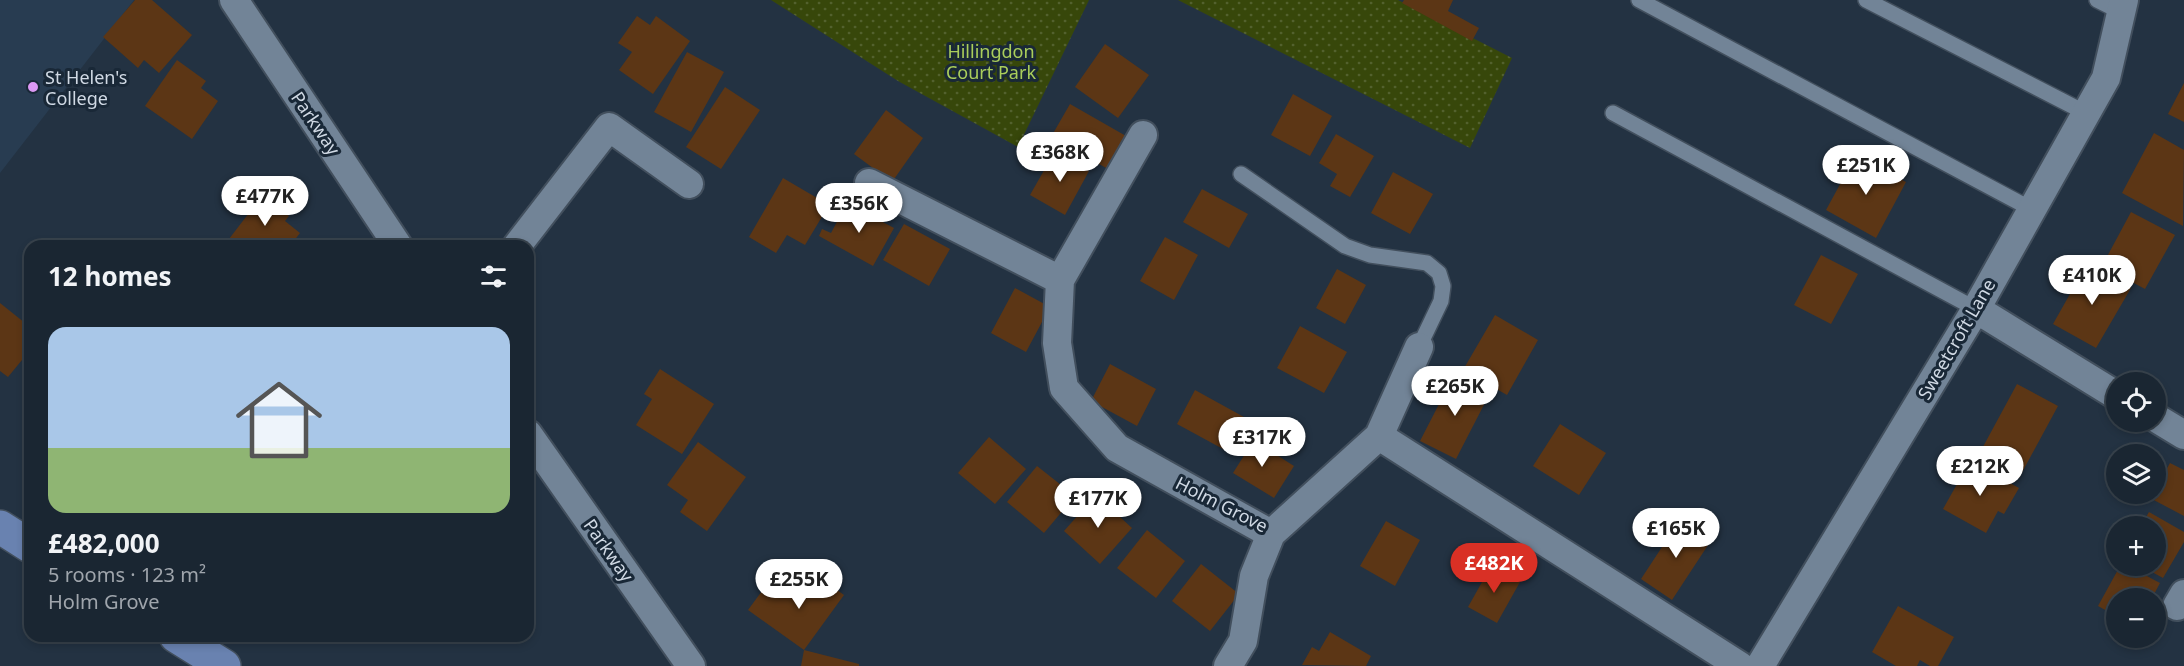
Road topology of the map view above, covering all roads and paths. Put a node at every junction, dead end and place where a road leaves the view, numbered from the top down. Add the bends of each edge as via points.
1 (234, 0) edge
2 (1639, 0) edge
3 (1866, 0) edge
4 (2114, 4) edge
5 (1613, 113) dead end
6 (2086, 113) junction
7 (1143, 135) dead end
8 (1241, 174) dead end
9 (869, 183) dead end
10 (689, 184) dead end
11 (2031, 209) junction
12 (394, 240) edge
13 (522, 240) edge
14 (1060, 280) junction
15 (1976, 309) junction
16 (1419, 347) joint
17 (2106, 388) edge
18 (2166, 424) edge
19 (2184, 435) edge
20 (1379, 436) junction
21 (534, 443) edge
22 (0, 528) edge
23 (1270, 534) junction
24 (24, 542) edge
25 (186, 642) edge
26 (225, 666) edge
27 (691, 666) edge
28 (1228, 666) edge
29 (1740, 666) edge
30 (1760, 666) edge

1 - 12 street, Parkway
2 - 11 lane
3 - 6 lane
4 - 6 street, Sweetcroft Lane via 2106,78
5 - 15 lane
6 - 11 street, Sweetcroft Lane
7 - 14 street, Holm Grove
8 - 16 lane via 1345,246 1370,255 1427,263 1439,273 1443,286 1441,301
9 - 14 street
10 - 13 street via 609,127
11 - 15 street, Sweetcroft Lane
14 - 23 street, Holm Grove via 1057,343 1064,388 1117,448
15 - 17 street
15 - 30 street, Sweetcroft Lane
16 - 20 street, Holm Grove
18 - 19 street
20 - 23 street, Holm Grove
20 - 29 street
21 - 27 street, Parkway
22 - 24 main road
23 - 28 street via 1254,576 1243,640
25 - 26 main road

